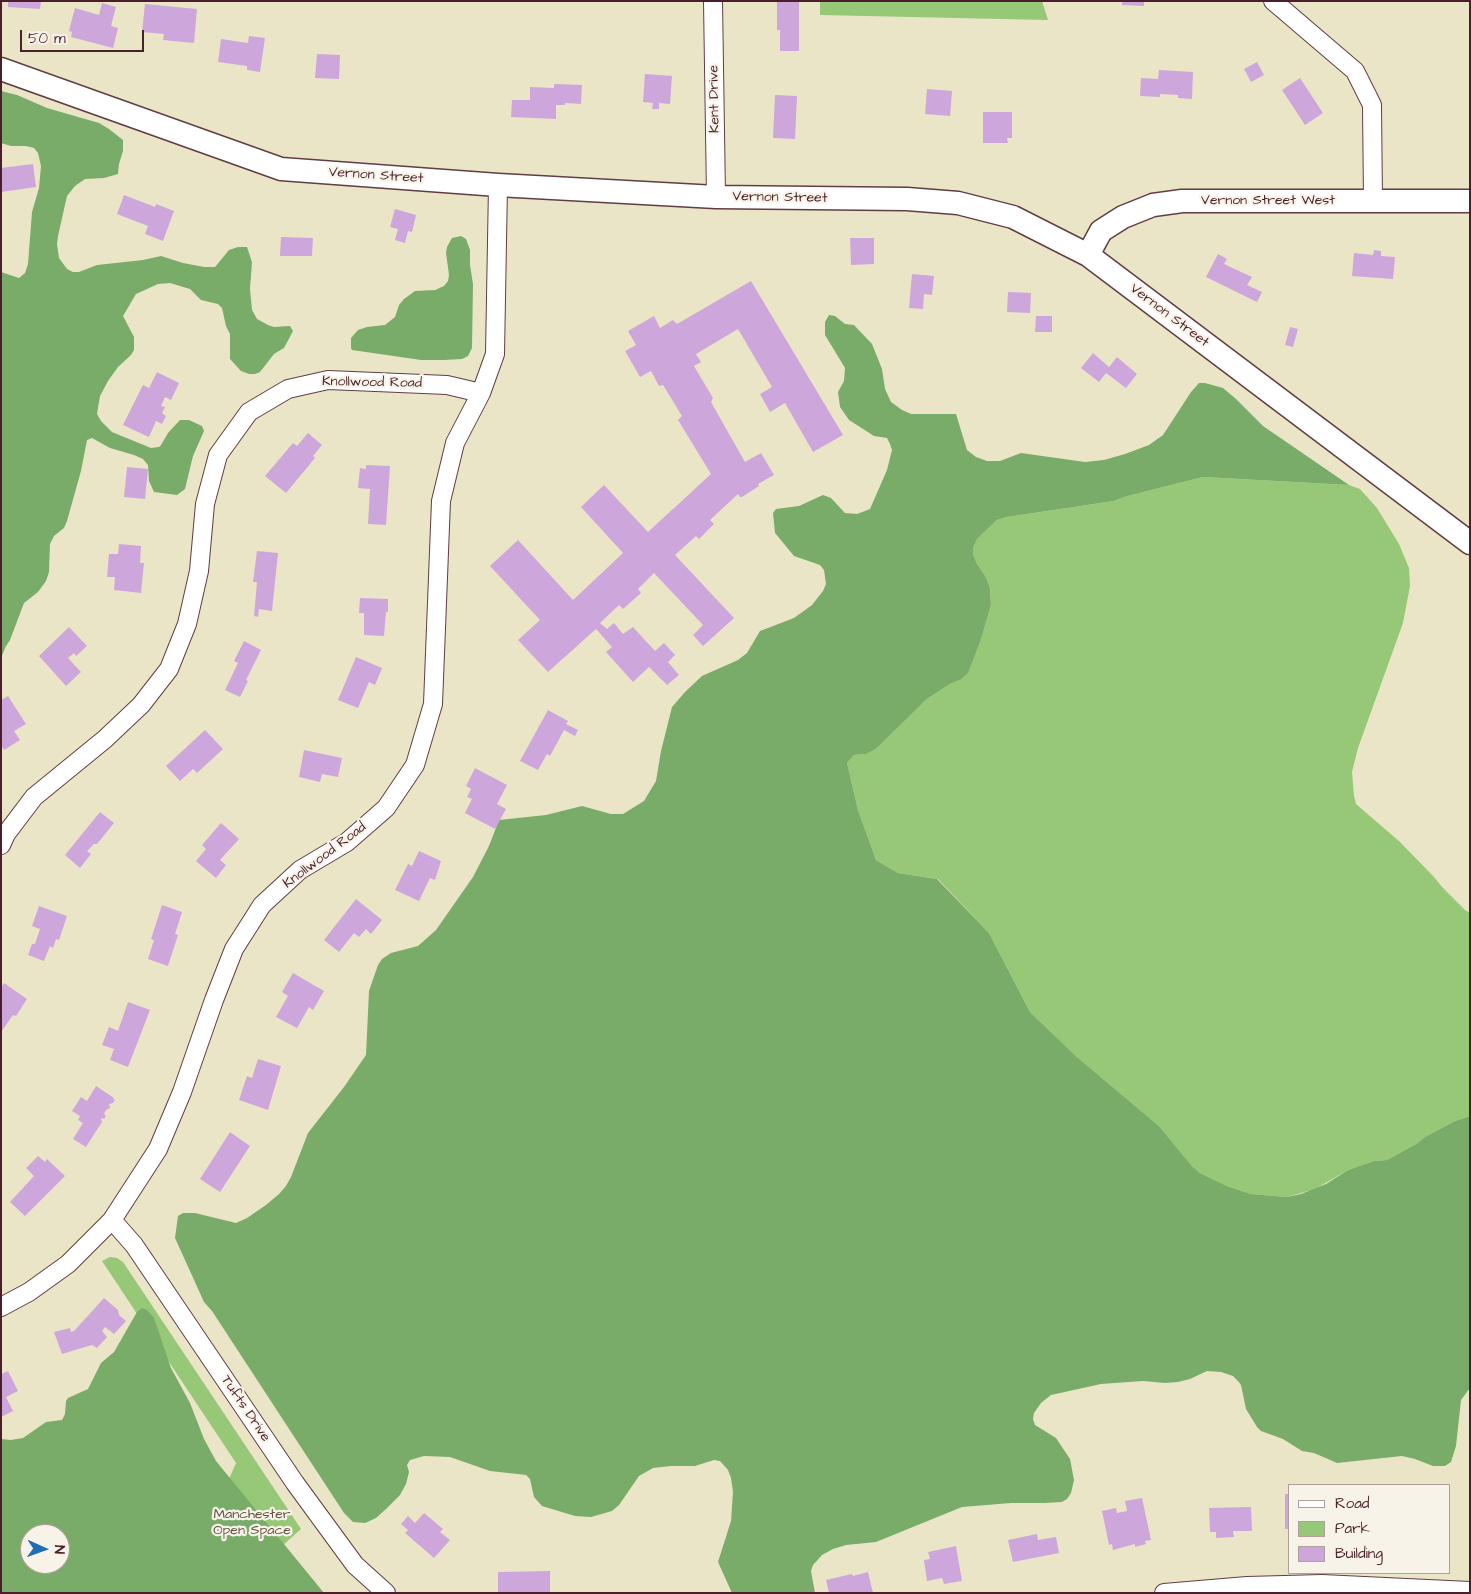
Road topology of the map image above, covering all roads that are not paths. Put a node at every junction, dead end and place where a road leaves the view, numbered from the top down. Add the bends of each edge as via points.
1 (713, 1) edge
2 (1272, 1) edge
3 (1, 69) edge
4 (498, 185) junction
5 (716, 197) junction
6 (1373, 201) junction
7 (1470, 201) edge
8 (1088, 255) junction
9 (481, 393) junction
10 (1470, 543) edge
11 (1, 845) edge
12 (112, 1220) junction
13 (1, 1307) edge
14 (1470, 1590) edge
15 (386, 1593) edge
16 (1164, 1593) edge

1 - 5 street, Kent Drive
2 - 6 street via 1355,71 1372,105
3 - 4 street, Vernon Street via 281,169
4 - 5 street, Vernon Street
4 - 9 street, Knollwood Road via 495,354
5 - 8 street, Vernon Street via 908,199 958,203 1013,216
6 - 7 street, Vernon Street West
6 - 8 street, Vernon Street West via 1182,201 1153,205 1123,217 1101,231
8 - 10 street, Vernon Street
9 - 11 street, Knollwood Road via 447,385 328,380 288,389 249,412 218,455 205,504 199,571 188,624 170,668 141,705 105,740 34,797
9 - 12 street, Knollwood Road via 455,443 441,501 432,704 415,765 386,808 347,842 300,870 262,905 234,948 158,1149
12 - 13 street, Knollwood Road via 68,1264
12 - 15 street, Tufts Drive via 134,1244 355,1565
14 - 16 street via 1322,1584

